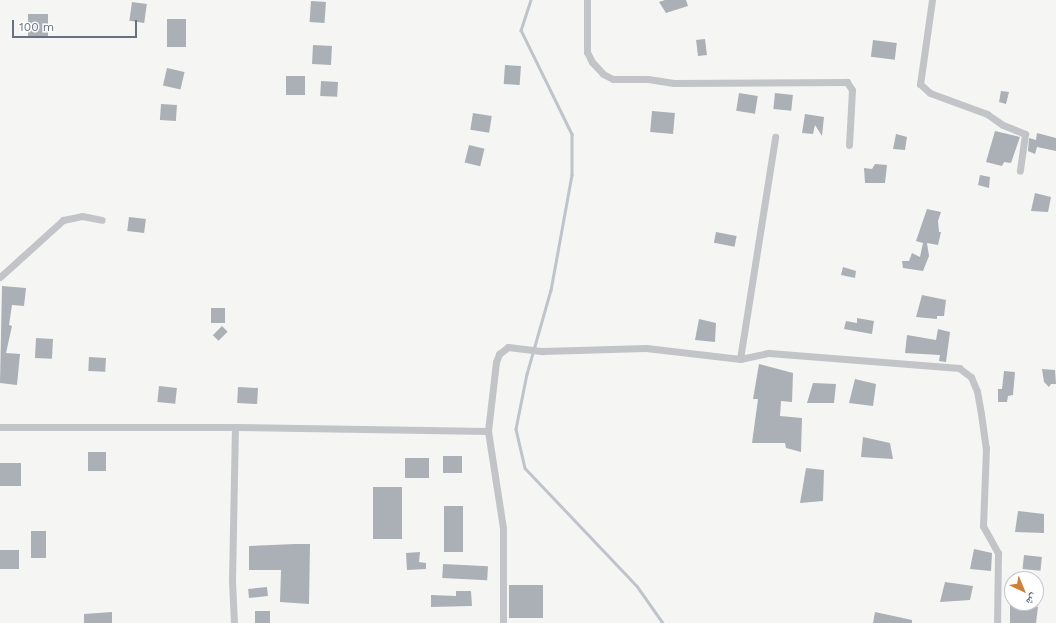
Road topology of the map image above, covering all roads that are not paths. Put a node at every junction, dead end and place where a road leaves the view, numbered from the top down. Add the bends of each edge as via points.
1 (587, 0) edge
2 (932, 0) edge
3 (776, 137) dead end
4 (849, 145) dead end
5 (1020, 171) dead end
6 (102, 220) dead end
7 (0, 277) edge
8 (740, 360) junction
9 (235, 426) junction
10 (0, 427) edge
11 (488, 431) junction
12 (234, 623) edge
13 (503, 623) edge
14 (998, 623) edge

1 - 4 street via 587,52 603,74 612,79 648,79 674,83 847,82 852,90
2 - 5 street via 920,84 930,93 987,114 1003,125 1025,134
3 - 8 street
6 - 7 street via 82,216 63,220
8 - 11 street via 646,348 543,351 508,347 499,354 496,362
8 - 14 street via 769,353 890,364 916,363 959,368 971,377 977,390 986,448 983,526 998,553
9 - 10 street
9 - 11 street
9 - 12 street via 232,581
11 - 13 street via 503,528

